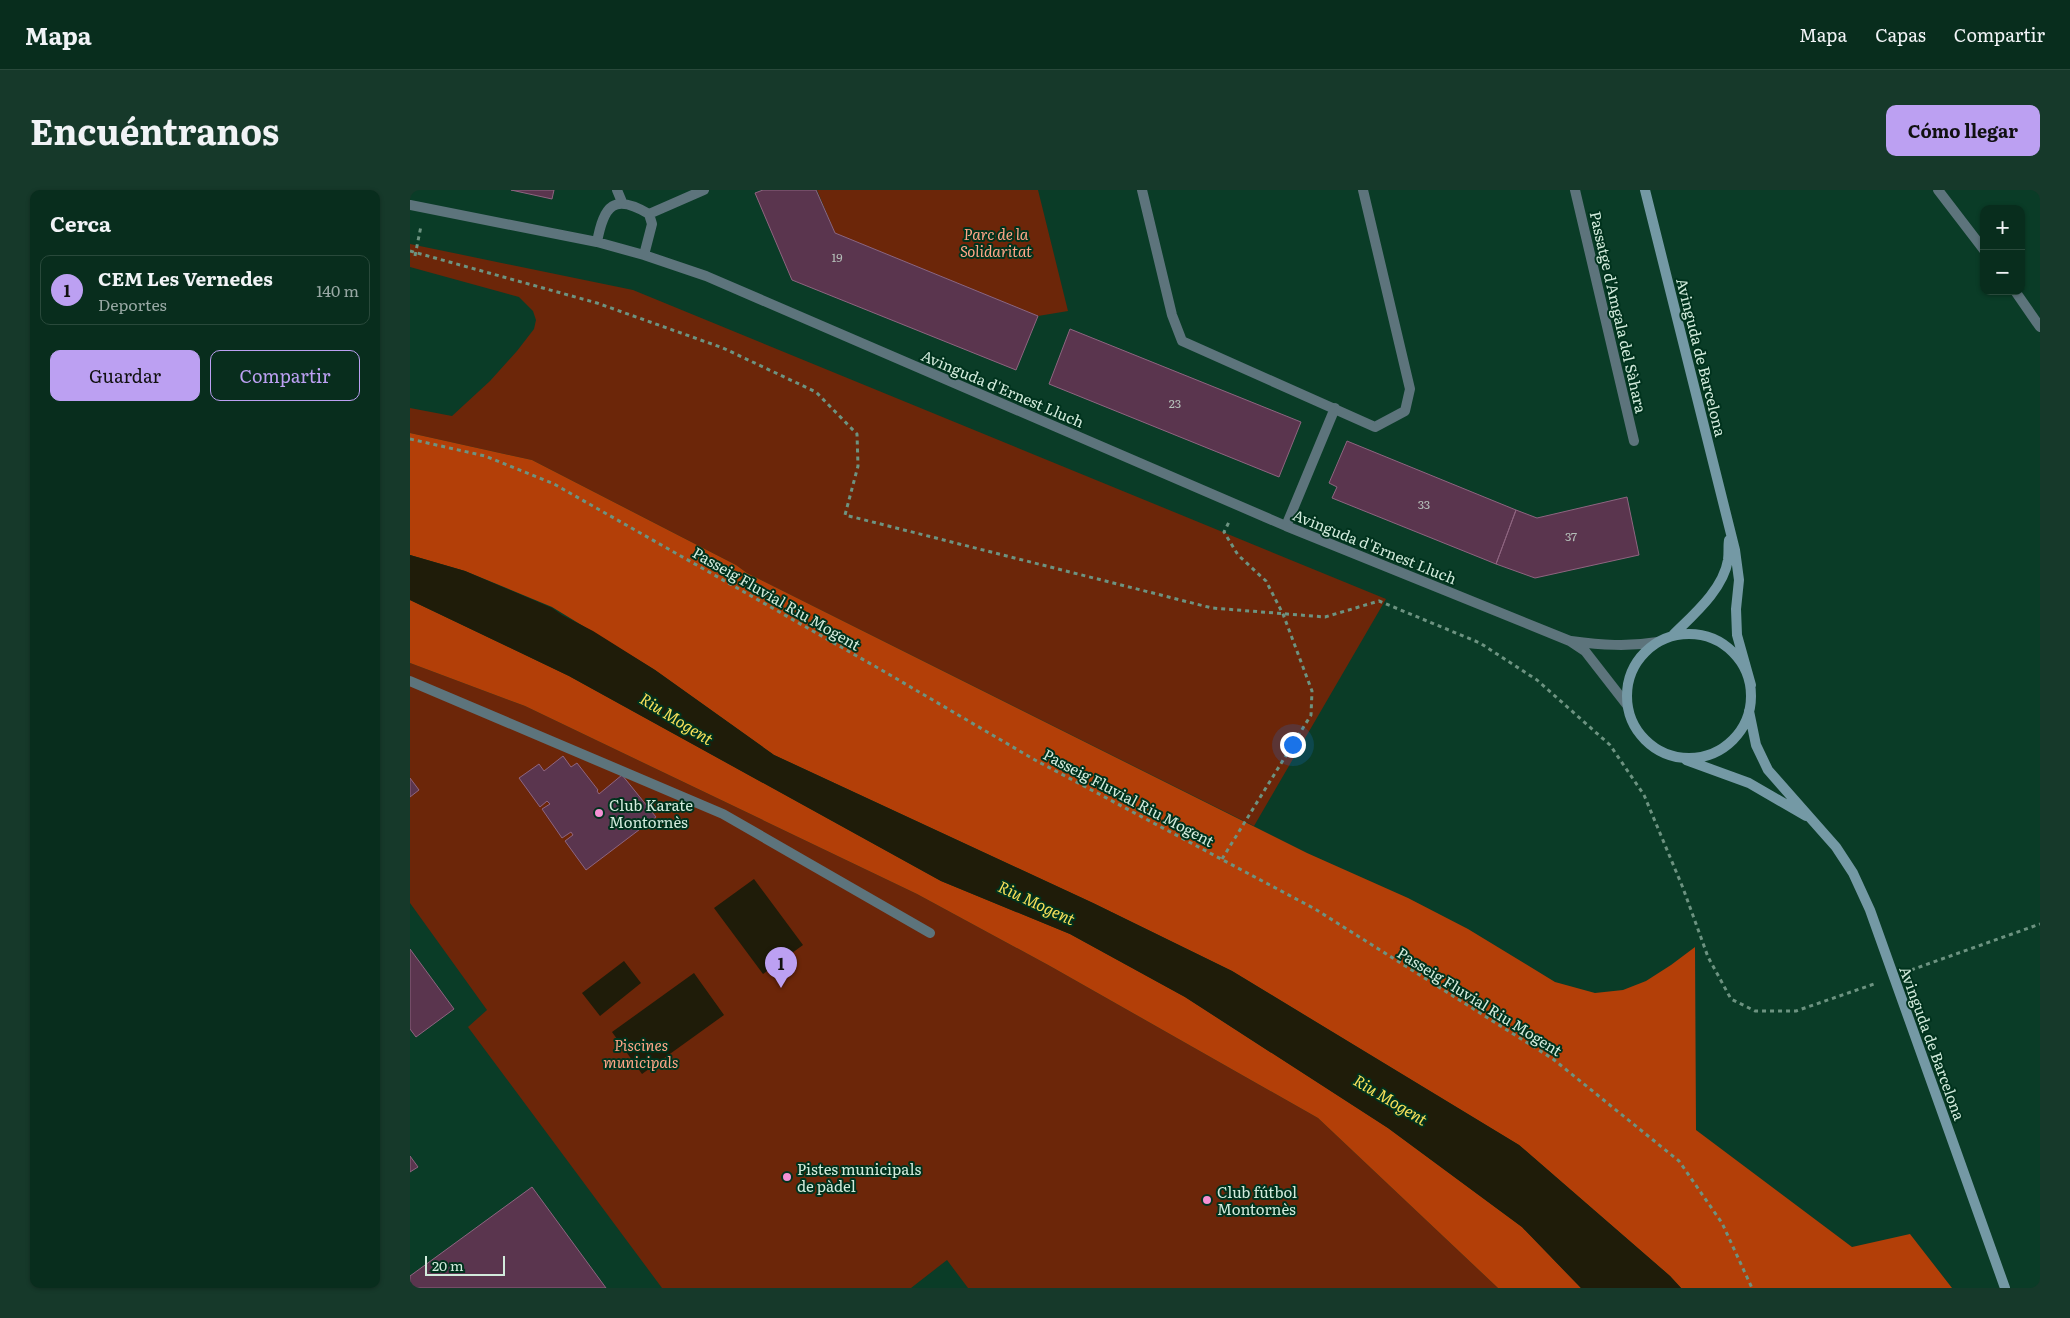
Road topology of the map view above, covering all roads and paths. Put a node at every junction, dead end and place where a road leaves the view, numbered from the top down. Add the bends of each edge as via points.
1 (617, 190) edge
2 (704, 190) edge
3 (1142, 190) edge
4 (1363, 190) edge
5 (1575, 190) edge
6 (1645, 190) edge
7 (1938, 190) edge
8 (622, 202) junction
9 (410, 205) edge
10 (425, 208) junction
11 (649, 214) junction
12 (598, 242) junction
13 (1980, 245) edge
14 (410, 251) edge
15 (416, 254) junction
16 (644, 255) junction
17 (2018, 295) edge
18 (2040, 327) edge
19 (1335, 408) junction
20 (410, 439) edge
21 (1634, 441) dead end
22 (1236, 504) junction
23 (1286, 526) junction
24 (1729, 531) junction
25 (1283, 614) junction
26 (1673, 635) junction
27 (1570, 641) junction
28 (1658, 642) junction
29 (410, 681) edge
30 (1751, 685) junction
31 (1627, 705) junction
32 (1748, 711) junction
33 (1683, 758) junction
34 (1812, 819) junction
35 (1222, 860) junction
36 (2040, 924) edge
37 (930, 933) dead end
38 (1893, 977) junction
39 (1752, 1288) edge
40 (2005, 1288) edge

1 - 8 street
2 - 11 street
3 - 19 street via 1172,315 1182,341
4 - 19 street via 1410,389 1405,411 1375,428
5 - 21 street, Passatge d'Amgala del Sàhara
6 - 24 street, Avinguda de Barcelona
7 - 13 street
8 - 11 street via 633,204
8 - 12 street via 609,208 601,224
9 - 10 street, Avinguda d'Ernest Lluch
10 - 12 street, Avinguda d'Ernest Lluch
10 - 15 path
11 - 16 street via 652,224
12 - 16 street, Avinguda d'Ernest Lluch
14 - 15 path
15 - 25 path via 597,303 723,348 816,392 857,434 858,466 845,515 1212,608
16 - 22 street, Avinguda d'Ernest Lluch via 706,276
17 - 18 street
19 - 23 street
20 - 35 path, Passeig Fluvial Riu Mogent via 484,456 554,484 1035,760
22 - 23 street, Avinguda d'Ernest Lluch
22 - 25 path via 1224,532 1238,555 1266,581
23 - 27 street, Avinguda d'Ernest Lluch
24 - 26 street via 1728,561 1715,590
24 - 30 street via 1739,580 1737,635
25 - 35 path via 1312,691 1311,715
25 - 38 path via 1325,617 1379,602 1480,644 1537,680 1610,745 1644,795 1708,957 1732,999 1755,1011 1796,1011
26 - 28 street
26 - 30 street via 1690,633 1720,641 1735,653 1747,671
27 - 28 street via 1614,645
27 - 31 street via 1585,652
28 - 31 street via 1638,660 1631,673
29 - 37 street via 724,814
30 - 32 street
31 - 33 street via 1636,730 1654,747 1670,756
32 - 33 street via 1747,720 1734,740 1716,752 1698,758
32 - 34 street, Avinguda de Barcelona via 1756,745 1768,770
33 - 34 street via 1749,783
34 - 38 street, Avinguda de Barcelona via 1853,873 1870,910
35 - 39 path, Passeig Fluvial Riu Mogent via 1315,910 1568,1071 1679,1161 1722,1223
36 - 38 path
38 - 40 street, Avinguda de Barcelona

